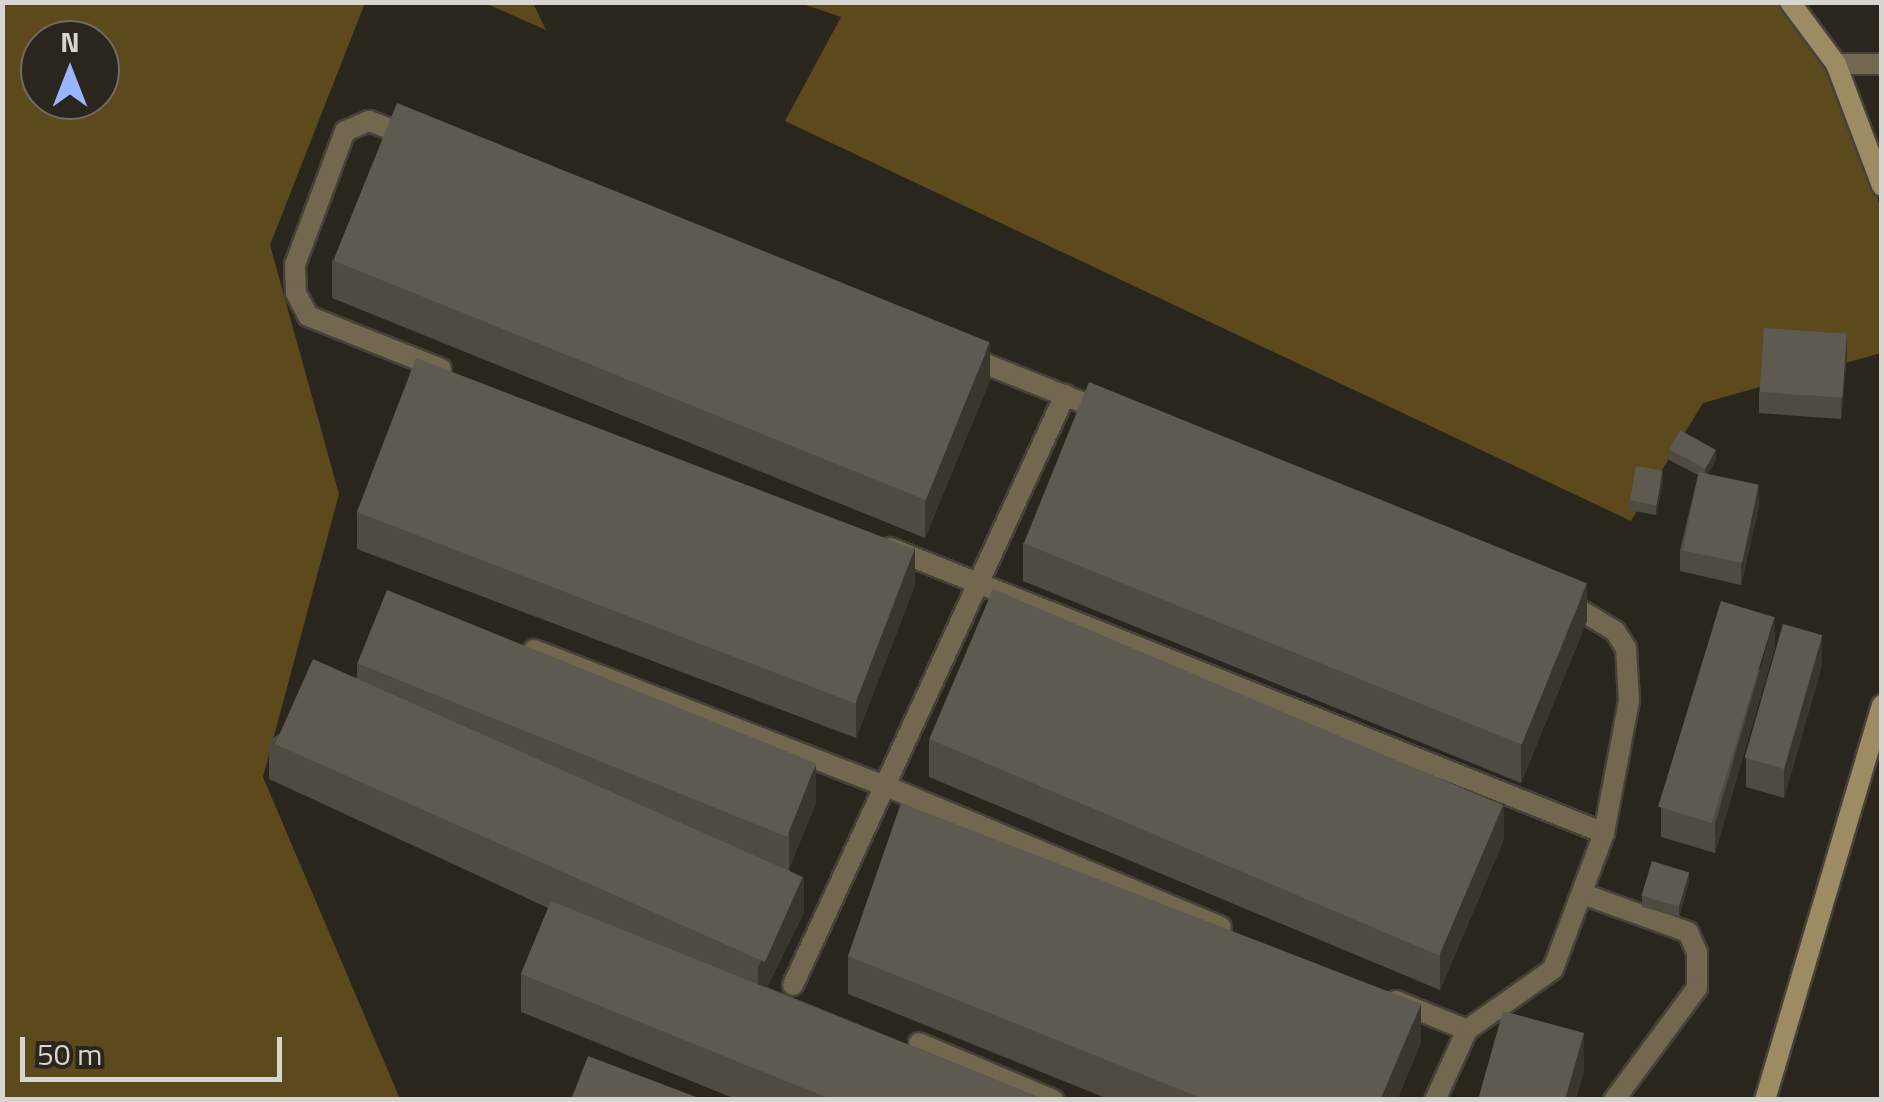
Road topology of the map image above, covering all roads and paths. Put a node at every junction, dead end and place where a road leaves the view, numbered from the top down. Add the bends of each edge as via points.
1 (1790, 2) edge
2 (1836, 64) junction
3 (1882, 64) edge
4 (436, 146) edge
5 (1882, 186) edge
6 (954, 351) edge
7 (455, 375) edge
8 (1065, 395) junction
9 (1119, 417) edge
10 (871, 541) edge
11 (976, 582) junction
12 (1552, 594) edge
13 (509, 640) edge
14 (1882, 704) edge
15 (888, 787) junction
16 (1604, 832) junction
17 (1582, 894) junction
18 (1250, 939) edge
19 (793, 985) dead end
20 (1376, 992) edge
21 (1467, 1030) junction
22 (919, 1043) dead end
23 (1052, 1100) edge
24 (1435, 1100) edge
25 (1614, 1100) edge
26 (1765, 1100) edge

1 - 2 street
2 - 3 street
2 - 5 street
4 - 7 street via 369,121 345,132 294,265 296,293 308,316
6 - 8 street
8 - 9 street
8 - 11 street
10 - 11 street
11 - 15 street
11 - 16 street
12 - 16 street via 1615,631 1626,648 1630,701
13 - 15 street
14 - 26 street
15 - 18 street
15 - 19 street
16 - 17 street
17 - 21 street via 1553,969
17 - 25 street via 1688,932 1696,952 1697,988
20 - 21 street
21 - 24 street
22 - 23 street

